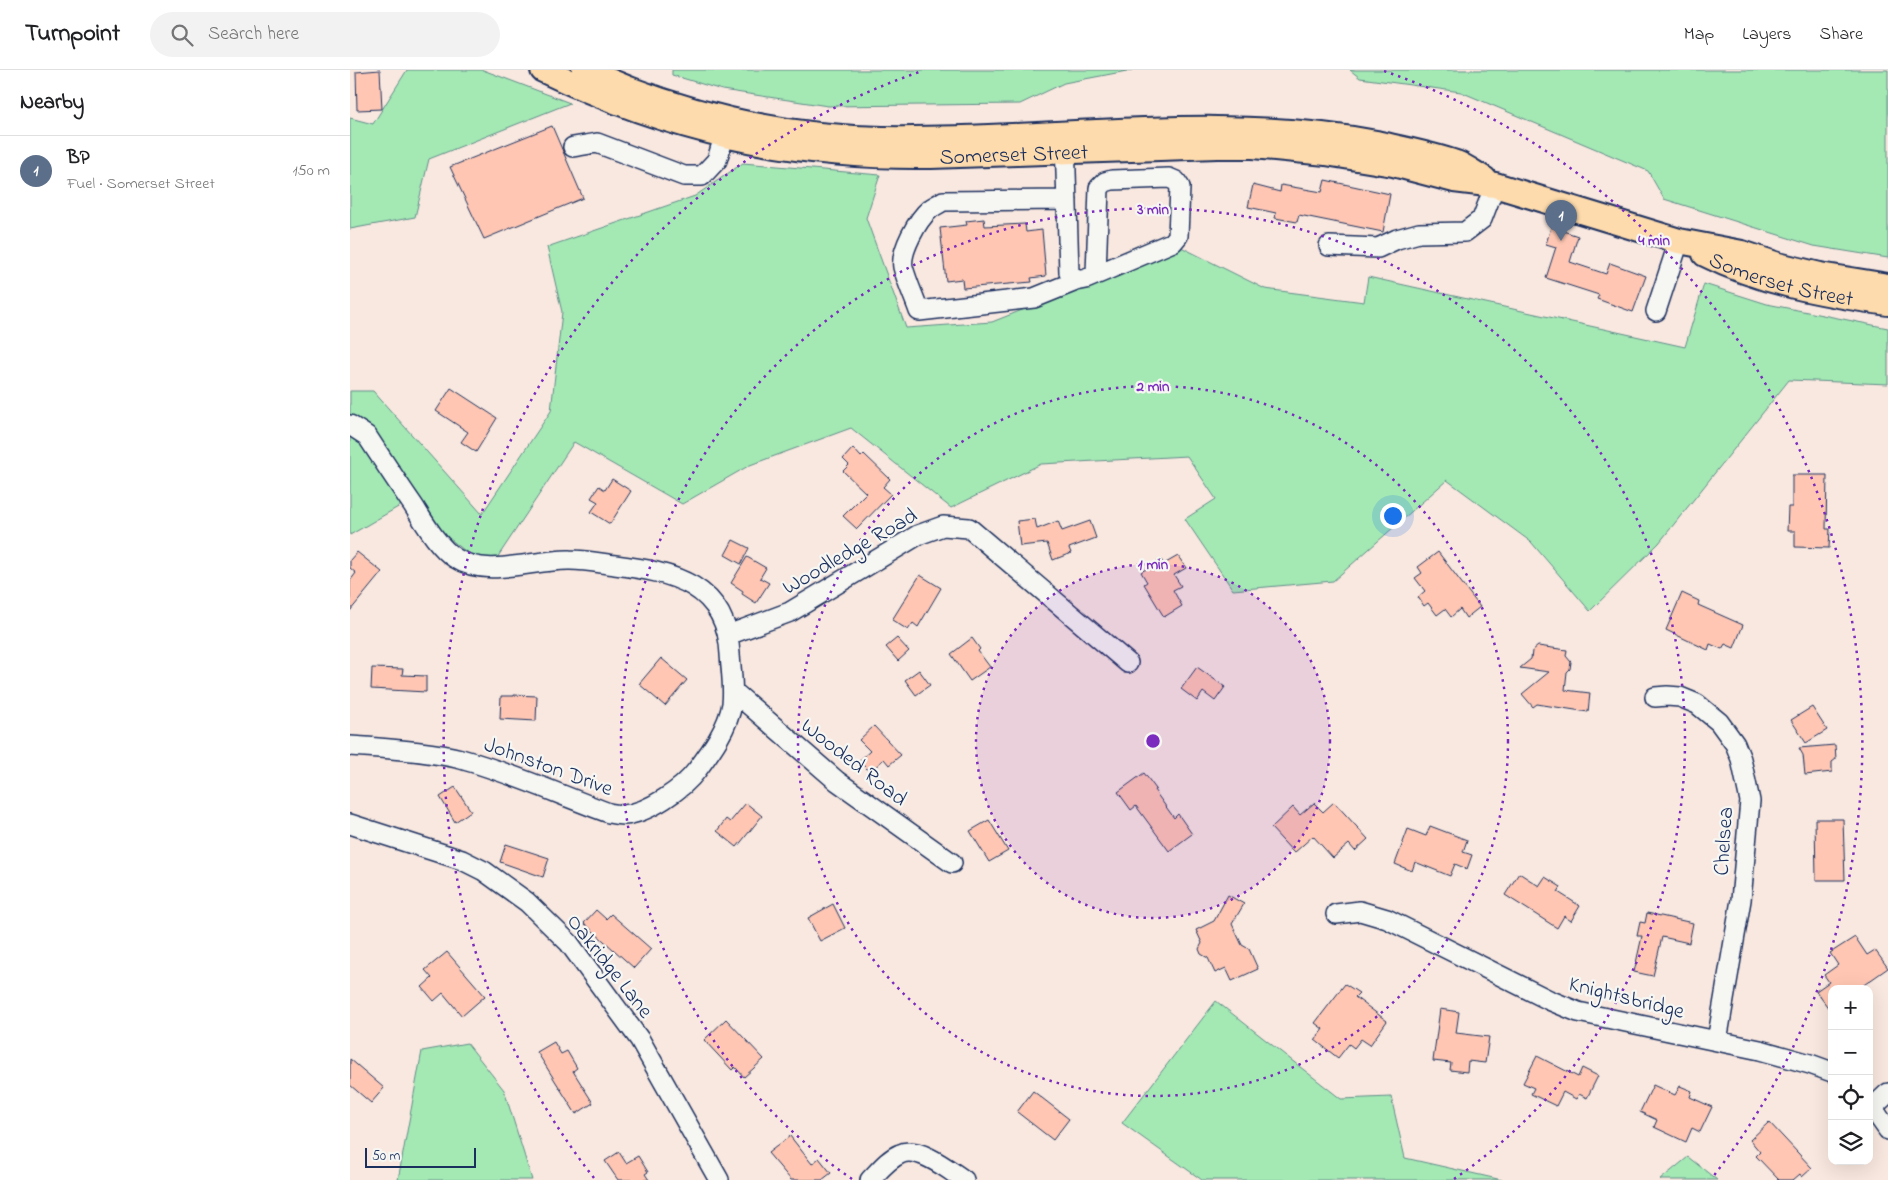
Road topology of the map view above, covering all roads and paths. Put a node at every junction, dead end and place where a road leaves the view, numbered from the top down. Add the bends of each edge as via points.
1 (543, 70) edge
2 (584, 70) edge
3 (727, 128) junction
4 (1065, 142) junction
5 (573, 147) dead end
6 (1495, 184) junction
7 (1067, 200) junction
8 (1679, 241) junction
9 (1329, 246) dead end
10 (1096, 274) junction
11 (1076, 281) junction
12 (1888, 286) edge
13 (1888, 303) edge
14 (1656, 311) dead end
15 (350, 425) edge
16 (728, 635) junction
17 (1128, 663) dead end
18 (732, 691) junction
19 (1655, 697) dead end
20 (350, 746) edge
21 (350, 824) edge
22 (952, 863) dead end
23 (1336, 914) dead end
24 (1717, 1042) junction
25 (1828, 1071) edge
26 (1888, 1093) edge
27 (1873, 1104) edge
28 (1873, 1108) edge
29 (1888, 1130) edge
30 (719, 1180) edge
31 (870, 1180) edge
32 (964, 1180) edge

1 - 3 main road, Somerset Street via 655,117
2 - 3 main road, Somerset Street
3 - 4 main road, Somerset Street via 853,138
3 - 5 street via 718,160 702,176 684,176 597,144
4 - 6 main road, Somerset Street via 1288,149 1362,158 1454,180
4 - 7 street
6 - 8 main road, Somerset Street
6 - 9 street via 1482,220 1465,232 1419,232 1378,248
7 - 11 street via 1069,273
7 - 11 street via 943,201 923,216 906,247 903,265 919,311 1034,298
8 - 12 main road, Somerset Street via 1742,253 1820,275
8 - 13 main road, Somerset Street via 1732,268 1752,274 1806,289
8 - 14 street
10 - 10 street via 1173,242 1178,236 1180,187 1176,181 1170,178 1112,180 1100,188
10 - 11 street
15 - 16 street, Johnston Drive via 367,436 433,536 454,558 474,566 492,567 569,560 647,569 669,575 712,601
16 - 17 street, Woodledge Road via 790,612 918,535 942,526 969,528
16 - 18 street, Johnston Drive
18 - 20 street, Johnston Drive via 725,724 711,751 689,780 658,804 625,815 609,813 459,759
18 - 22 street, Wooded Road via 837,781
19 - 24 street, Chelsea via 1680,697 1697,704 1719,722 1735,744 1741,759 1750,802 1741,900
21 - 30 street, Oakridge Lane via 462,860 527,902 569,943 640,1040
23 - 24 street, Knightsbridge via 1360,911 1386,919 1578,1012
24 - 25 street, Knightsbridge via 1794,1059
26 - 27 street
28 - 29 street
31 - 32 street via 887,1162 901,1153 913,1152 938,1162

